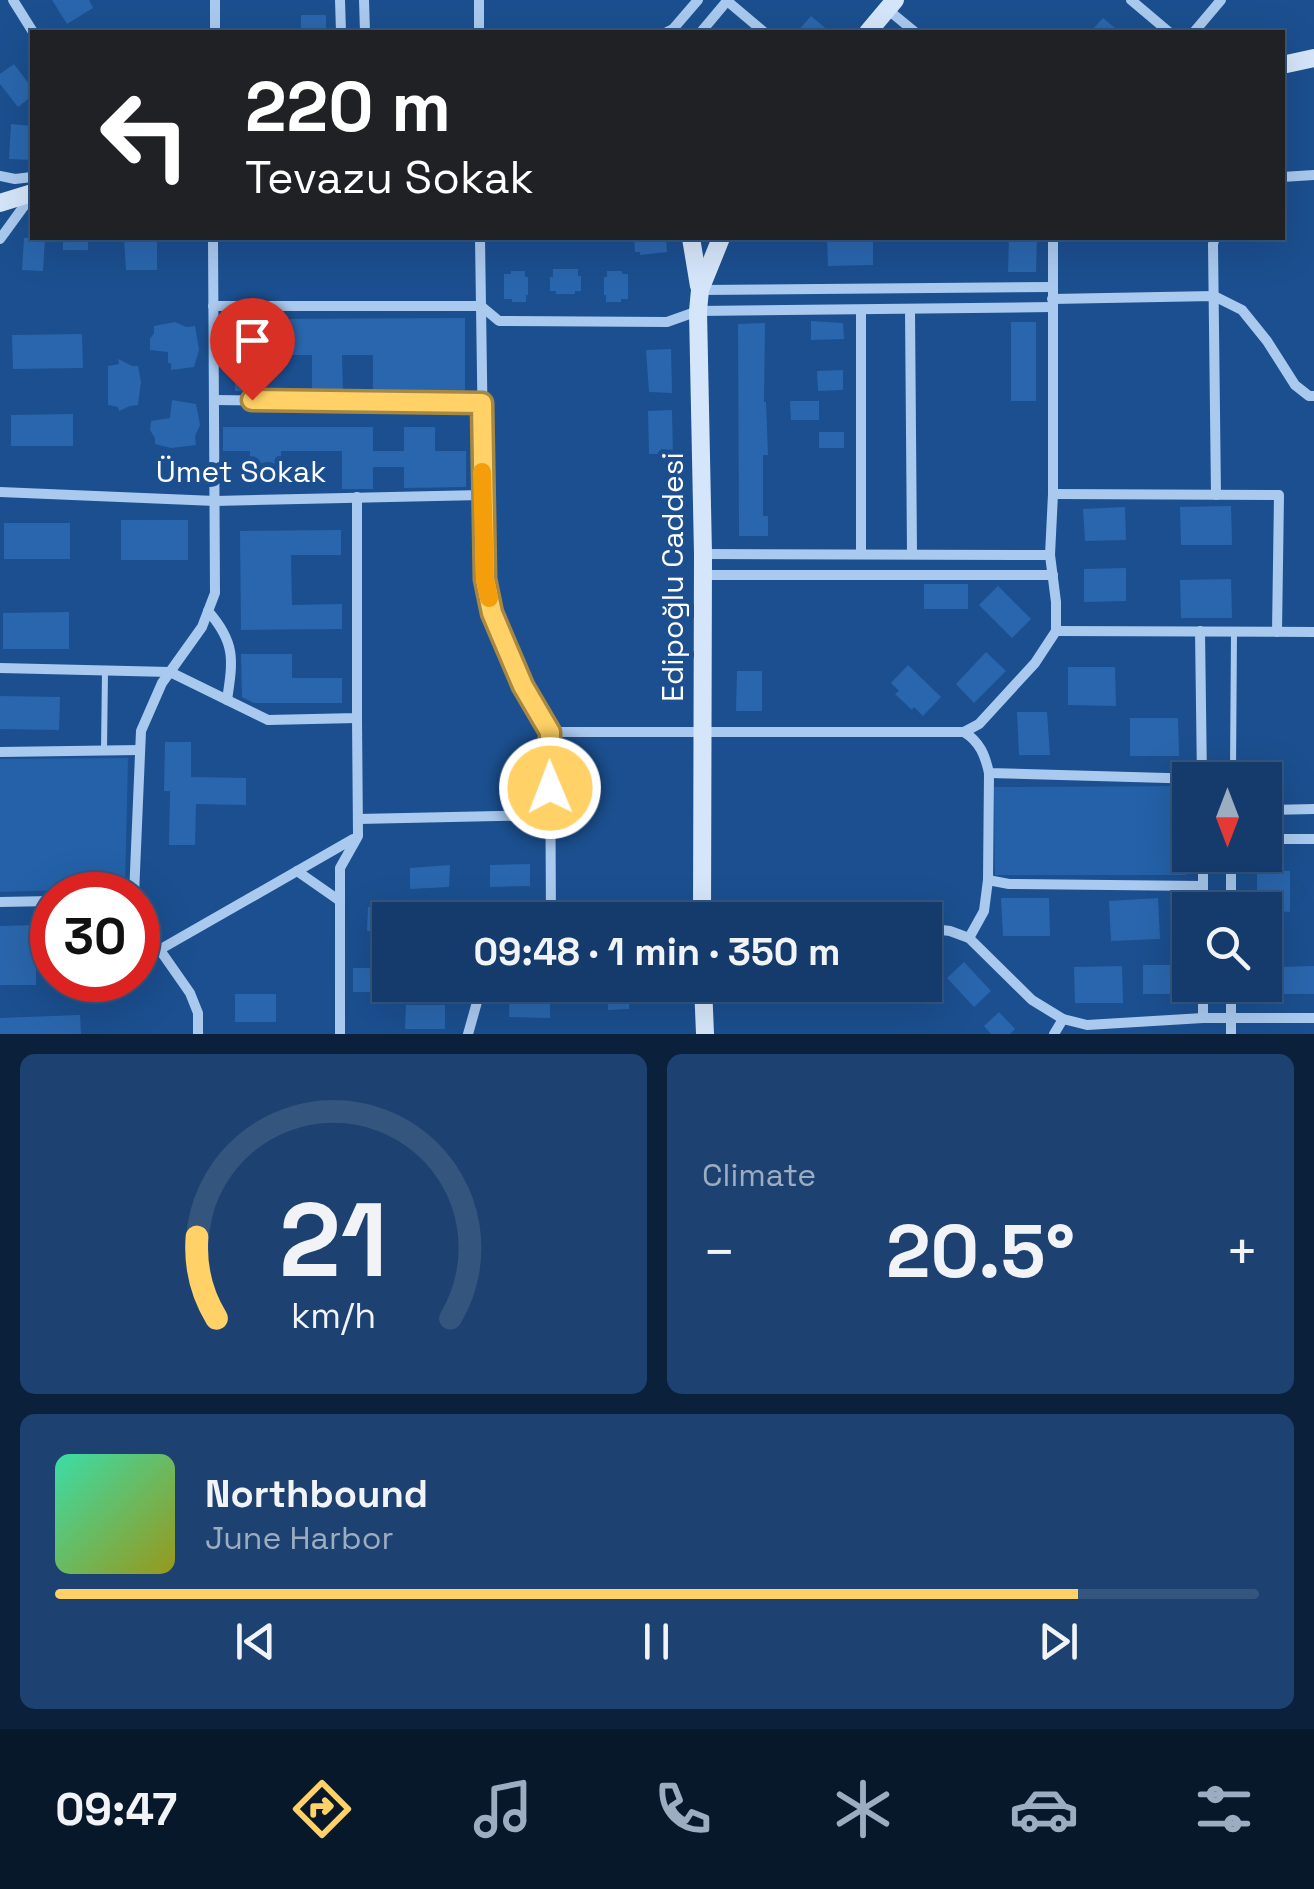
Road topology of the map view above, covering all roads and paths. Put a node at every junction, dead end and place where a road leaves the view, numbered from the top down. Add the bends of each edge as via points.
1 (13, 0) edge
2 (215, 0) edge
3 (340, 0) edge
4 (364, 0) edge
5 (479, 0) edge
6 (698, 0) edge
7 (726, 0) edge
8 (1131, 0) edge
9 (1221, 0) edge
10 (892, 5) edge
11 (32, 30) edge
12 (215, 30) edge
13 (340, 30) edge
14 (364, 30) edge
15 (479, 30) edge
16 (670, 30) edge
17 (703, 30) edge
18 (762, 30) edge
19 (870, 30) edge
20 (912, 30) edge
21 (1167, 30) edge
22 (1196, 30) edge
23 (1314, 58) edge
24 (1285, 64) edge
25 (1314, 175) edge
26 (0, 176) edge
27 (30, 177) edge
28 (1285, 177) edge
29 (30, 195) edge
30 (30, 197) edge
31 (0, 203) edge
32 (0, 238) edge
33 (214, 240) edge
34 (480, 240) edge
35 (691, 240) edge
36 (720, 240) edge
37 (1053, 240) edge
38 (1215, 240) edge
39 (700, 290) junction
40 (1214, 296) junction
41 (1052, 298) junction
42 (214, 306) junction
43 (481, 306) junction
44 (861, 310) junction
45 (910, 310) junction
46 (698, 311) junction
47 (1314, 396) edge
48 (214, 400) junction
49 (482, 403) junction
50 (0, 492) edge
51 (1053, 494) junction
52 (1216, 494) junction
53 (482, 495) junction
54 (357, 496) junction
55 (215, 501) junction
56 (912, 553) junction
57 (703, 554) junction
58 (861, 554) junction
59 (1050, 555) junction
60 (702, 575) junction
61 (1052, 575) junction
62 (208, 611) junction
63 (1056, 631) junction
64 (1200, 631) junction
65 (1234, 632) junction
66 (1276, 632) junction
67 (1314, 632) edge
68 (0, 668) edge
69 (105, 670) junction
70 (170, 672) junction
71 (227, 700) junction
72 (357, 718) junction
73 (550, 732) junction
74 (964, 732) junction
75 (702, 734) junction
76 (104, 750) junction
77 (140, 750) junction
78 (0, 752) edge
79 (1202, 762) edge
80 (1234, 762) edge
81 (989, 772) junction
82 (1172, 776) edge
83 (1314, 809) edge
84 (1282, 810) edge
85 (550, 815) junction
86 (358, 819) junction
87 (358, 836) junction
88 (1282, 838) edge
89 (1314, 839) edge
90 (297, 871) junction
91 (135, 872) edge
92 (1203, 872) edge
93 (988, 880) junction
94 (1203, 886) junction
95 (1203, 892) edge
96 (30, 901) edge
97 (340, 901) junction
98 (0, 902) edge
99 (551, 902) edge
100 (702, 902) edge
101 (942, 930) edge
102 (968, 938) junction
103 (160, 949) edge
104 (160, 951) edge
105 (477, 1002) edge
106 (703, 1002) edge
107 (1203, 1002) edge
108 (1231, 1002) edge
109 (1203, 1018) junction
110 (1314, 1018) edge
111 (1063, 1019) junction
112 (1231, 1019) junction
113 (198, 1034) edge
114 (340, 1034) edge
115 (468, 1034) edge
116 (704, 1034) edge
117 (1054, 1034) edge
118 (1231, 1034) edge

1 - 11 street
2 - 12 street
3 - 13 street
4 - 14 street
5 - 15 street
6 - 16 street
7 - 17 street
7 - 18 street
8 - 21 street
9 - 22 street
10 - 19 street
10 - 20 street
23 - 24 street
25 - 28 street
26 - 27 street
29 - 31 street
30 - 32 street
33 - 42 street
34 - 43 street
35 - 39 street
36 - 39 street, Edipoğlu Caddesi
37 - 41 street
38 - 40 street
39 - 41 street
39 - 46 street, Edipoğlu Caddesi
40 - 41 street
40 - 47 street via 1242,310 1295,385
40 - 52 street
41 - 45 street
41 - 51 street
42 - 43 street
42 - 48 street
43 - 46 street via 499,320 667,322
43 - 49 street
44 - 45 street
44 - 46 street
44 - 58 street
45 - 56 street
46 - 57 street, Edipoğlu Caddesi
48 - 49 street
48 - 55 street
49 - 53 street
50 - 55 street, Ümet Sokak
51 - 52 street
51 - 59 street
52 - 66 street via 1279,495
53 - 54 street, Ümet Sokak
53 - 73 street via 492,613
54 - 55 street, Ümet Sokak
54 - 72 street
55 - 62 street
56 - 58 street
56 - 59 street
57 - 58 street
57 - 60 street, Edipoğlu Caddesi
59 - 61 street
60 - 61 street
60 - 75 street, Edipoğlu Caddesi
61 - 63 street
62 - 70 street
62 - 71 street via 231,646
63 - 64 street
63 - 74 street via 1013,688
64 - 65 street
64 - 79 street
65 - 66 street
65 - 80 lane
66 - 67 street
68 - 69 street
69 - 70 street
69 - 76 lane
70 - 71 street
70 - 77 street via 141,732
71 - 72 street via 268,720
72 - 86 street
73 - 75 street
73 - 85 street
74 - 75 street
74 - 81 street via 985,755
75 - 100 street, Edipoğlu Caddesi
76 - 77 street
76 - 78 street
77 - 91 street
81 - 82 street
81 - 93 street
83 - 84 street
85 - 86 street
85 - 99 street
86 - 87 street
87 - 90 street
87 - 97 street via 340,868
88 - 89 street
90 - 97 street
90 - 103 street
92 - 94 street
93 - 94 street
93 - 102 street via 984,911
94 - 95 street
96 - 98 street
97 - 114 street
101 - 102 street
102 - 111 street via 1032,1000
104 - 113 street via 190,993
105 - 115 street
106 - 116 street
107 - 109 street
108 - 112 street
109 - 111 street via 1087,1025
109 - 112 street
110 - 112 street
111 - 117 street
112 - 118 street

